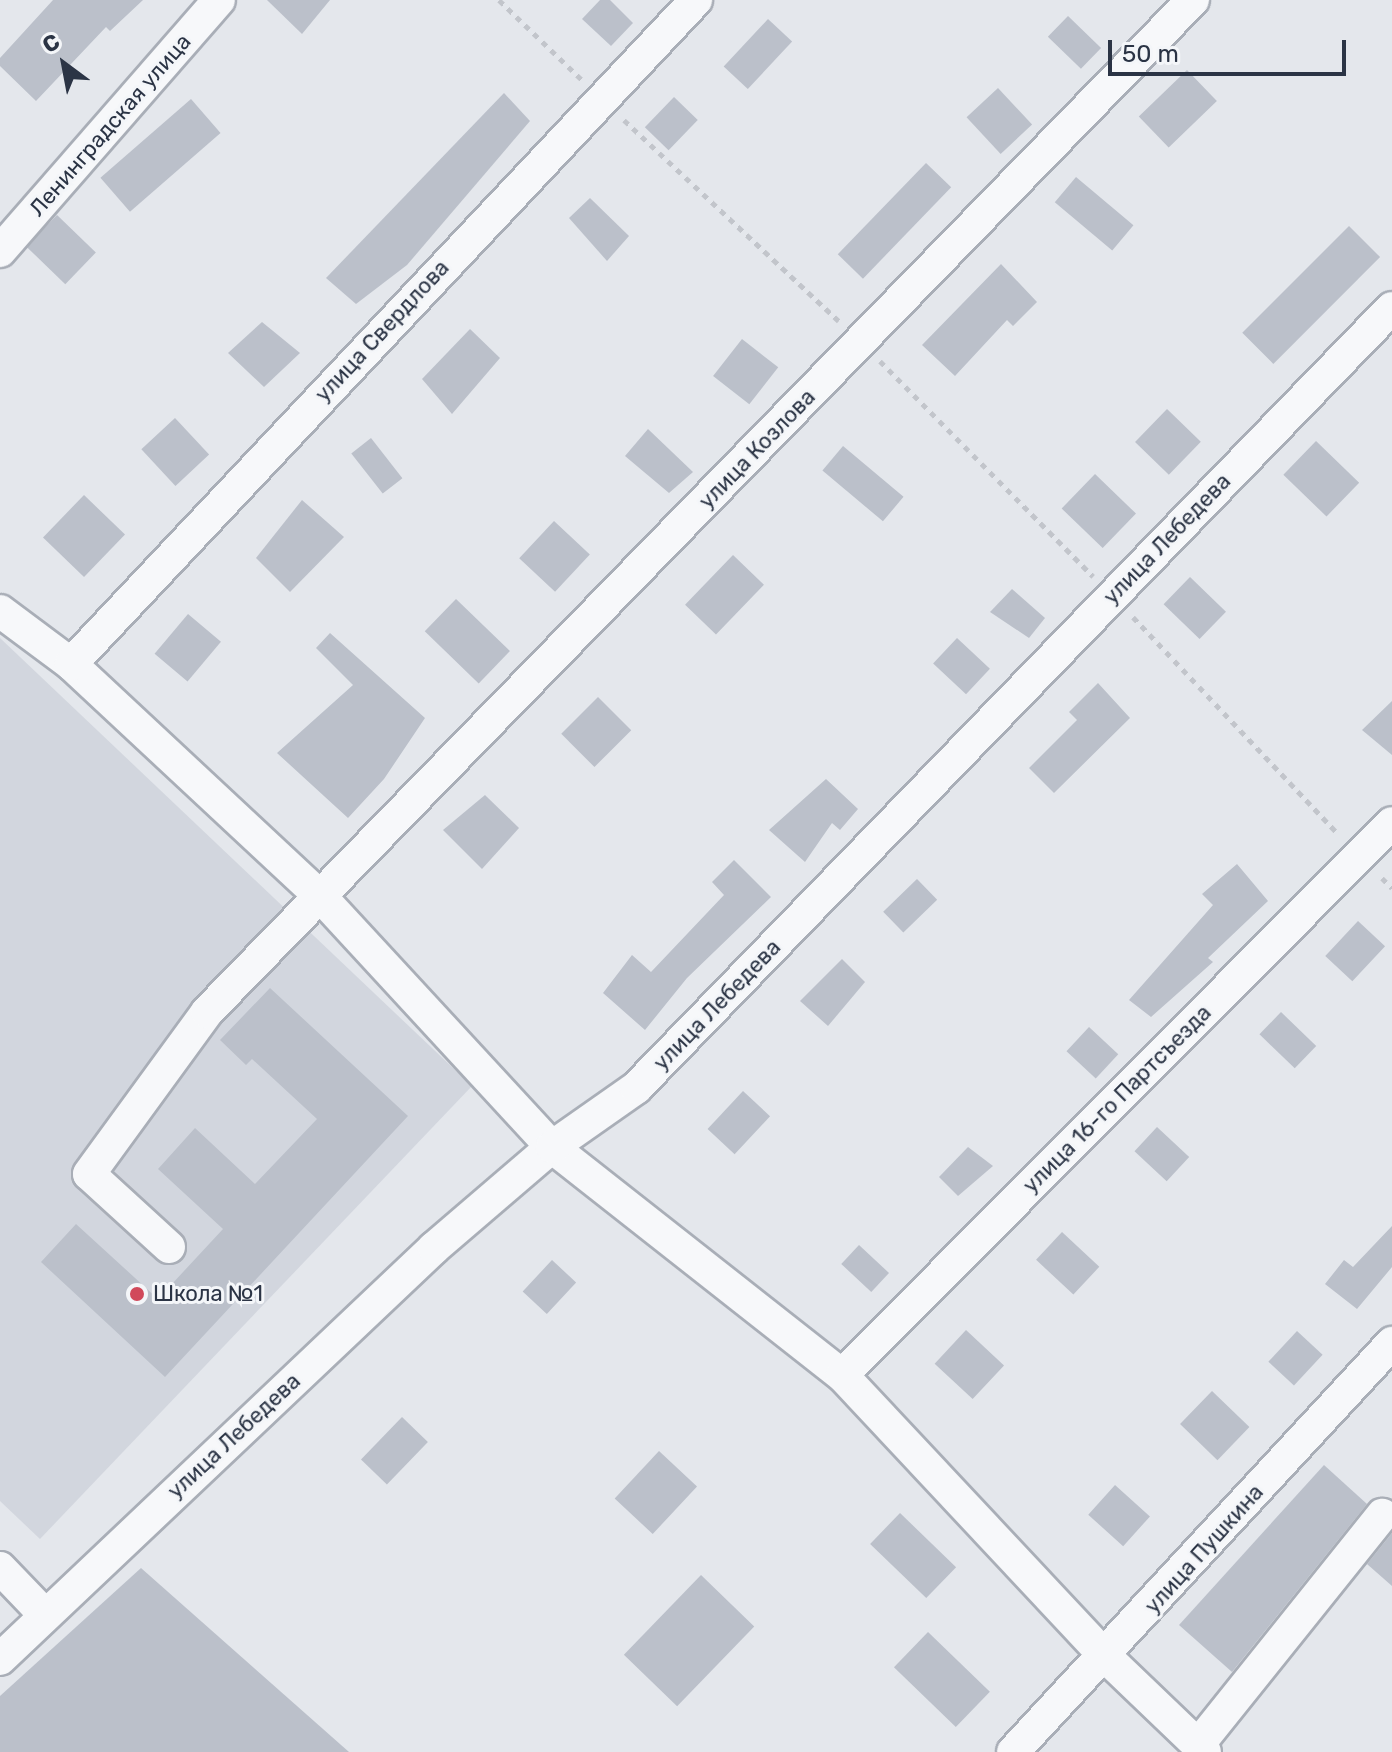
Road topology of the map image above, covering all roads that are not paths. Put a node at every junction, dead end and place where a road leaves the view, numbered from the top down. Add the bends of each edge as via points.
1 (219, 0) edge
2 (696, 0) edge
3 (1193, 0) edge
4 (0, 251) edge
5 (1392, 308) edge
6 (0, 611) edge
7 (71, 664) junction
8 (1392, 823) edge
9 (322, 898) junction
10 (552, 1147) junction
11 (169, 1247) dead end
12 (1392, 1343) edge
13 (842, 1375) junction
14 (1382, 1515) dead end
15 (0, 1568) edge
16 (45, 1615) junction
17 (1106, 1657) junction
18 (0, 1659) edge
19 (1202, 1748) edge
20 (1013, 1752) edge

1 - 4 street, Ленинградская улица
2 - 7 street, улица Свердлова
3 - 9 street, улица Козлова
5 - 10 street, улица Лебедева via 636,1088
6 - 7 street
7 - 9 street
8 - 13 street, улица 16-го Партсъезда
9 - 10 street
9 - 11 street, улица Козлова via 207,1012 89,1174
10 - 13 street
10 - 16 street, улица Лебедева via 434,1248
12 - 17 street, улица Пушкина
13 - 17 street
14 - 19 street
15 - 16 street
16 - 18 street, улица Лебедева
17 - 19 street
17 - 20 street, улица Пушкина

